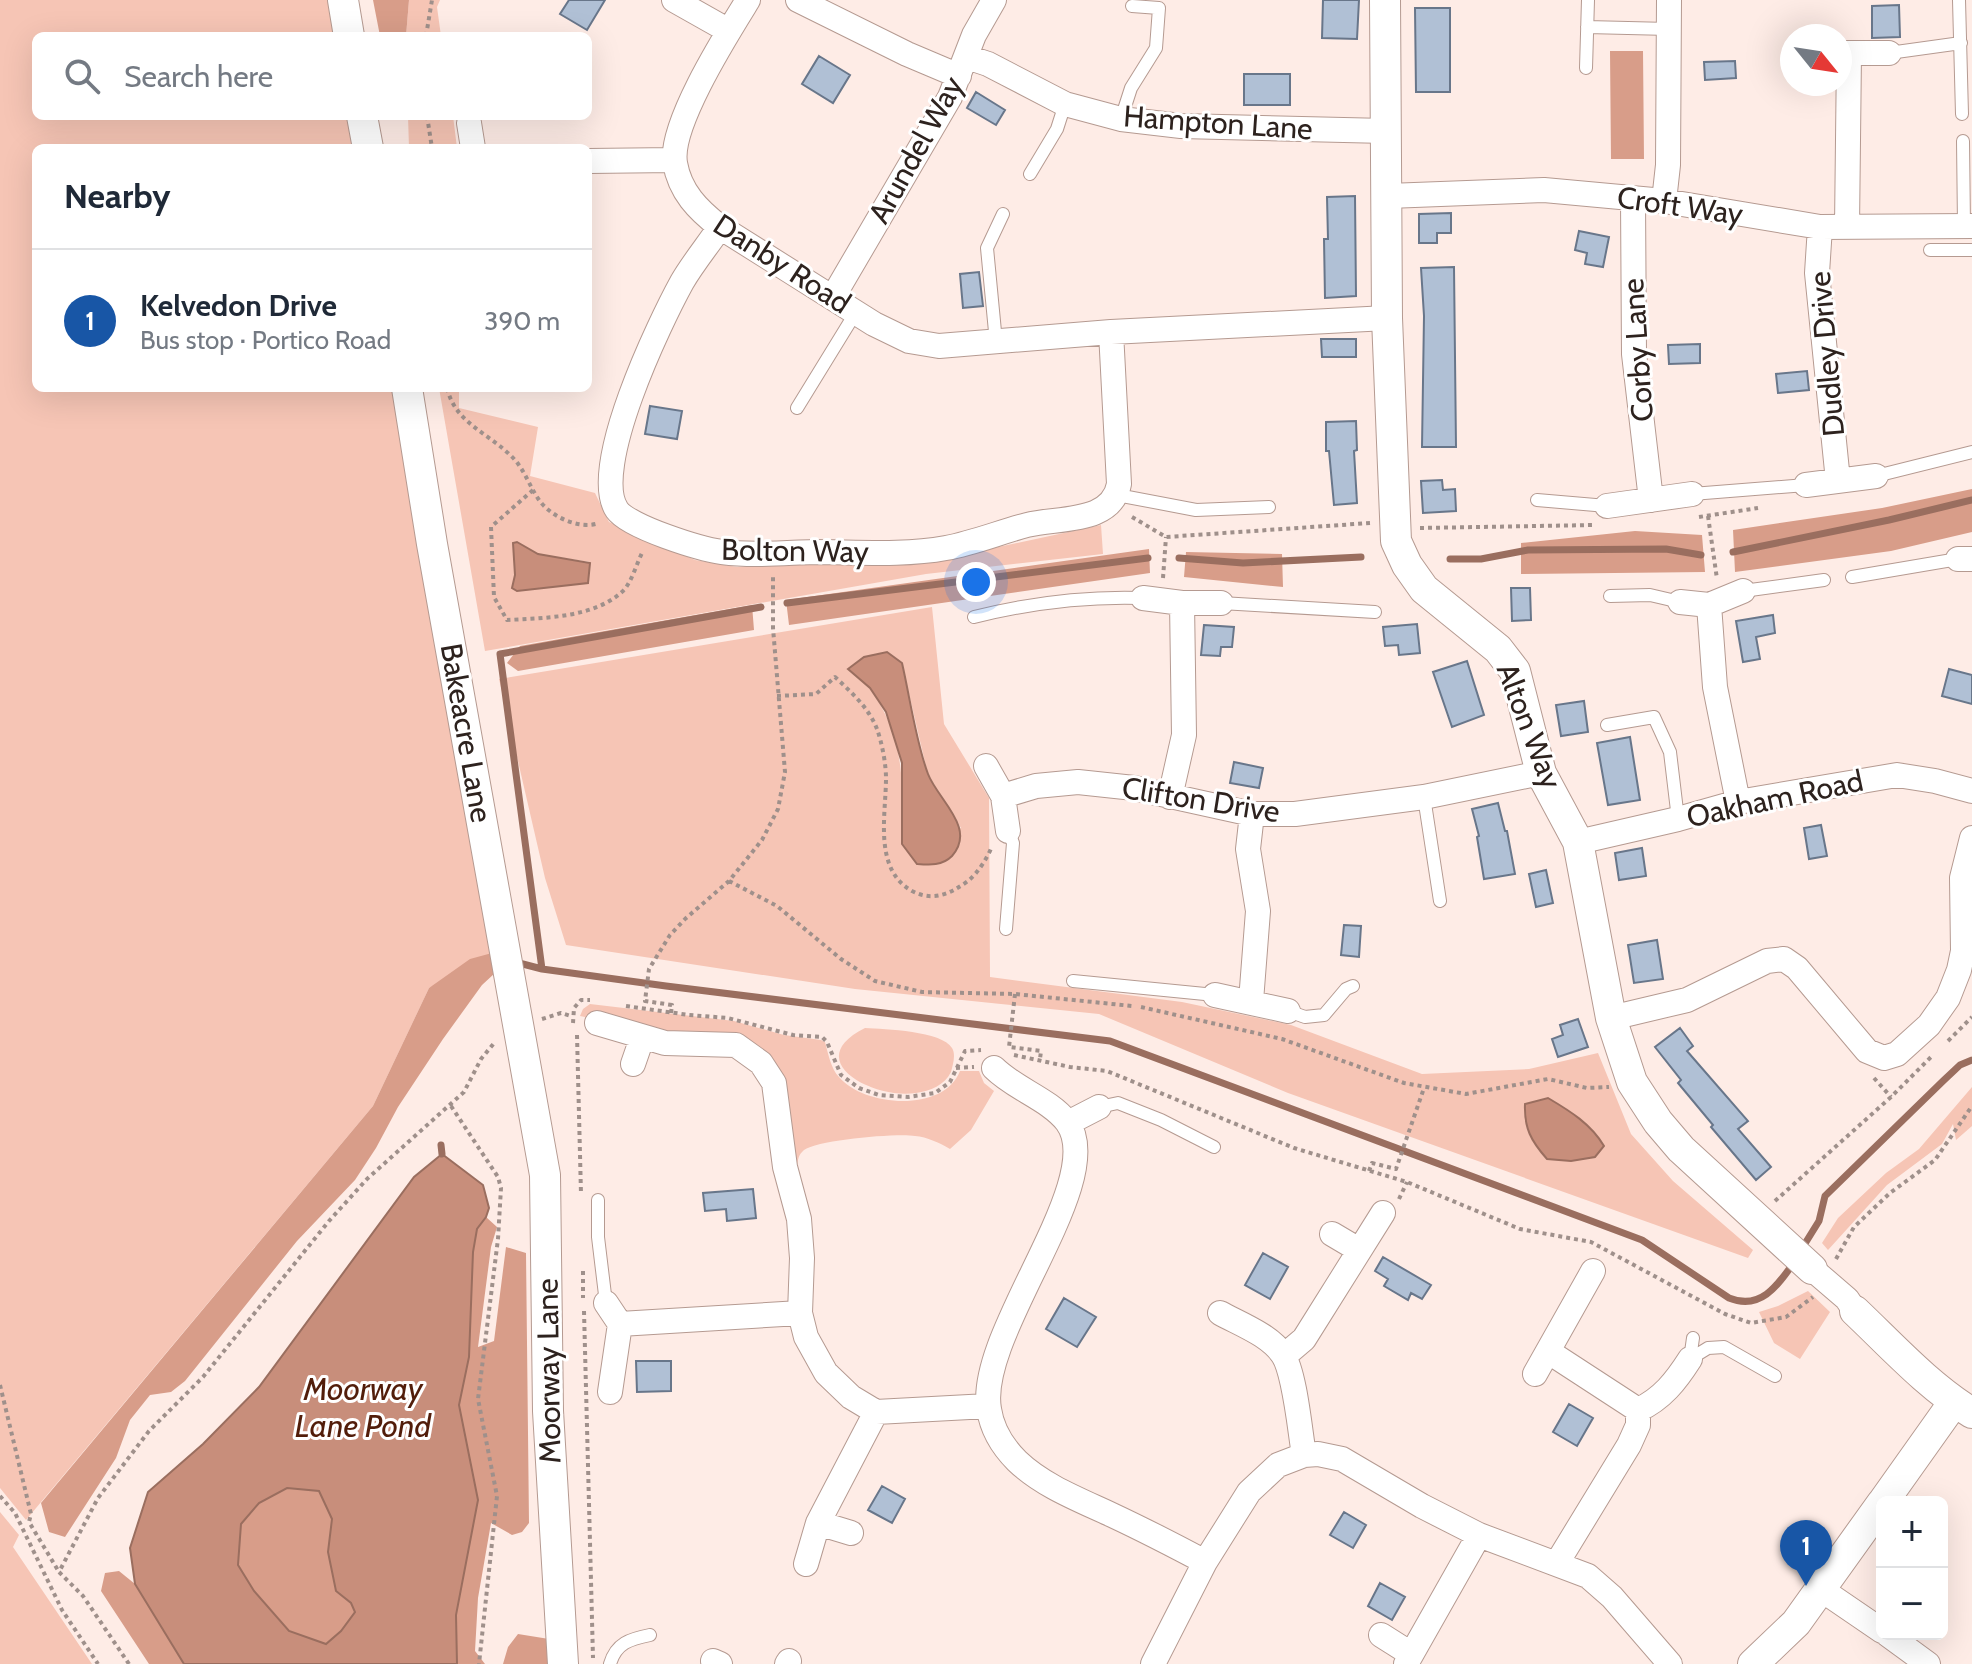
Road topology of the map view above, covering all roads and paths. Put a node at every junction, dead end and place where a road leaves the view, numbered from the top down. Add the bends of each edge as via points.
1 (343, 0) edge
2 (432, 0) edge
3 (674, 0) edge
4 (748, 0) edge
5 (798, 0) edge
6 (994, 0) edge
7 (1385, 0) edge
8 (1588, 0) edge
9 (1669, 0) edge
10 (1959, 0) edge
11 (1132, 6) dead end
12 (1587, 27) junction
13 (1669, 29) junction
14 (729, 31) junction
15 (348, 32) edge
16 (427, 32) edge
17 (1961, 43) junction
18 (1852, 53) edge
19 (1889, 53) joint
20 (963, 66) junction
21 (1586, 68) dead end
22 (1845, 96) edge
23 (1065, 104) junction
24 (1962, 114) dead end
25 (1121, 119) junction
26 (363, 120) edge
27 (428, 120) edge
28 (469, 123) dead end
29 (1386, 131) junction
30 (1963, 141) dead end
31 (367, 144) edge
32 (431, 144) edge
33 (472, 144) edge
34 (674, 160) junction
35 (592, 161) edge
36 (1030, 174) dead end
37 (1388, 196) junction
38 (1633, 199) junction
39 (1664, 201) junction
40 (1003, 214) dead end
41 (1968, 226) edge
42 (720, 227) junction
43 (1820, 227) junction
44 (1847, 227) junction
45 (1930, 239) junction
46 (1972, 250) edge
47 (833, 297) junction
48 (856, 312) junction
49 (1387, 318) junction
50 (1111, 332) junction
51 (996, 342) junction
52 (408, 392) edge
53 (448, 392) edge
54 (797, 408) dead end
55 (1972, 452) edge
56 (1876, 476) joint
57 (1838, 481) junction
58 (1806, 485) joint
59 (533, 490) junction
60 (1692, 494) joint
61 (1114, 500) junction
62 (1537, 500) dead end
63 (1651, 500) junction
64 (1607, 506) joint
65 (1269, 507) dead end
66 (617, 511) junction
67 (1708, 516) dead end
68 (1393, 521) junction
69 (653, 531) junction
70 (1166, 537) junction
71 (774, 553) junction
72 (1965, 559) edge
73 (1852, 577) dead end
74 (1824, 580) dead end
75 (1743, 591) joint
76 (1610, 596) dead end
77 (1162, 601) junction
78 (1680, 602) joint
79 (1221, 603) joint
80 (1714, 603) junction
81 (1375, 612) dead end
82 (974, 617) dead end
83 (777, 696) junction
84 (1607, 725) dead end
85 (986, 766) dead end
86 (1541, 773) junction
87 (1972, 791) edge
88 (1003, 796) junction
89 (1170, 797) junction
90 (1424, 797) junction
91 (1738, 802) junction
92 (1252, 814) junction
93 (1678, 819) junction
94 (1008, 831) junction
95 (1972, 838) edge
96 (1578, 842) junction
97 (729, 881) junction
98 (1440, 901) dead end
99 (1006, 929) dead end
100 (1073, 981) dead end
101 (1353, 986) dead end
102 (1015, 994) junction
103 (1215, 995) joint
104 (1251, 1001) junction
105 (1288, 1011) joint
106 (671, 1013) dead end
107 (572, 1016) dead end
108 (1972, 1017) edge
109 (1611, 1018) junction
110 (597, 1023) dead end
111 (519, 1032) junction
112 (642, 1038) junction
113 (1040, 1060) dead end
114 (633, 1064) dead end
115 (994, 1068) dead end
116 (527, 1079) joint
117 (1632, 1082) junction
118 (1424, 1088) junction
119 (451, 1106) junction
120 (1972, 1106) edge
121 (1099, 1107) joint
122 (1068, 1123) junction
123 (1214, 1147) dead end
124 (1369, 1171) dead end
125 (581, 1196) dead end
126 (598, 1200) dead end
127 (1383, 1213) dead end
128 (1766, 1226) junction
129 (1332, 1234) dead end
130 (1359, 1250) junction
131 (583, 1258) dead end
132 (1593, 1271) dead end
133 (1820, 1274) junction
134 (606, 1303) joint
135 (1855, 1311) joint
136 (800, 1313) junction
137 (1220, 1313) dead end
138 (620, 1324) junction
139 (1691, 1348) joint
140 (1549, 1352) junction
141 (1284, 1356) junction
142 (1535, 1374) dead end
143 (1775, 1376) dead end
144 (0, 1385) edge
145 (610, 1392) dead end
146 (988, 1406) junction
147 (1963, 1407) edge
148 (1638, 1410) junction
149 (876, 1412) junction
150 (1304, 1455) junction
151 (0, 1496) edge
152 (1888, 1496) edge
153 (1876, 1512) edge
154 (818, 1523) junction
155 (851, 1533) dead end
156 (1479, 1535) junction
157 (1205, 1562) junction
158 (1557, 1563) junction
159 (806, 1564) dead end
160 (59, 1572) junction
161 (1822, 1590) junction
162 (1876, 1627) edge
163 (650, 1635) dead end
164 (1381, 1635) dead end
165 (1895, 1640) edge
166 (1408, 1659) edge
167 (98, 1664) edge
168 (129, 1664) edge
169 (479, 1664) edge
170 (563, 1664) edge
171 (594, 1664) edge
172 (610, 1664) edge
173 (1153, 1664) edge
174 (1670, 1664) edge
175 (1753, 1664) edge
176 (1928, 1664) edge

1 - 15 street
2 - 16 path
3 - 14 street
4 - 14 street
5 - 20 street, Hampton Lane via 907,54
6 - 20 street, Arundel Way
7 - 29 street, Alton Way
8 - 12 lane
9 - 13 street
10 - 17 lane
11 - 25 lane via 1159,8 1156,48 1131,88
12 - 13 lane
12 - 21 lane
13 - 39 street
14 - 34 street via 690,103
17 - 19 lane
17 - 24 lane
18 - 19 street
20 - 23 street, Hampton Lane via 988,64
20 - 47 street, Arundel Way
22 - 44 street
23 - 25 street, Hampton Lane
23 - 36 lane via 1057,129
25 - 29 street, Hampton Lane via 1181,126
26 - 31 street
27 - 32 path
28 - 33 street
29 - 37 street, Alton Way
30 - 41 lane
34 - 35 street
34 - 42 street, Danby Road via 683,188 698,210
37 - 38 street, Croft Way via 1544,190
37 - 49 street, Alton Way
38 - 39 street, Croft Way
38 - 63 street, Corby Lane via 1634,354
39 - 43 street, Croft Way
40 - 51 lane via 987,248
41 - 45 street, Croft Way
42 - 47 street, Danby Road
42 - 66 street via 684,279 649,347 621,424 610,478
43 - 44 street, Croft Way
43 - 57 street, Dudley Drive via 1817,273
44 - 45 street, Croft Way
45 - 46 lane
47 - 48 street, Danby Road
48 - 51 street, Danby Road via 909,341 939,346
48 - 54 lane
49 - 50 street, Danby Road
49 - 68 street, Alton Way
50 - 51 street, Danby Road
50 - 61 street via 1119,462
52 - 111 street, Bakeacre Lane
53 - 59 path via 467,424 522,467
55 - 56 lane, Dudley Drive
56 - 57 street, Dudley Drive
57 - 58 street, Dudley Drive
58 - 60 lane, Dudley Drive
59 - 66 path via 541,503 573,523 596,525
59 - 69 path via 491,527 494,597 507,620 590,610 625,590
60 - 63 street
61 - 65 lane via 1196,510
61 - 70 path
61 - 71 street, Bolton Way via 1094,514 1030,524 945,549
62 - 64 lane
63 - 64 street
66 - 69 street, Bolton Way
67 - 80 path
68 - 70 path
68 - 86 street, Alton Way via 1396,541 1424,589 1498,649 1515,671
69 - 71 street, Bolton Way via 694,548
70 - 77 path
71 - 83 path
72 - 73 lane
74 - 75 lane
75 - 80 street
76 - 78 lane via 1650,595
77 - 79 street
77 - 82 lane via 1099,596
77 - 89 street via 1184,735
78 - 80 street
79 - 81 lane
80 - 91 street via 1715,687
83 - 94 path via 816,694 835,677 857,697 877,728 886,774 883,820 888,862 900,884 924,897 947,894 972,878 995,838
83 - 97 path via 785,772 778,809 762,840
84 - 93 lane via 1654,717 1670,752
85 - 88 street
86 - 90 street, Clifton Drive
86 - 96 street, Alton Way
87 - 91 street, Oakham Road via 1897,775
88 - 89 street, Clifton Drive via 1078,782
88 - 94 street
89 - 92 street, Clifton Drive
90 - 92 street, Clifton Drive via 1295,814
90 - 98 lane
91 - 93 street, Oakham Road
92 - 104 street via 1248,849 1258,911
93 - 96 street, Oakham Road
94 - 99 lane via 1013,843
95 - 109 street via 1962,878 1959,970 1929,1025 1897,1054 1884,1058 1867,1051 1784,959 1767,961 1687,1000
96 - 109 street, Alton Way
97 - 102 path via 777,906 875,981 922,992
97 - 106 path via 677,927 649,969 645,1001 672,1005
100 - 103 lane
101 - 105 lane via 1324,1015 1305,1017
102 - 113 path via 1009,1047 1041,1051
102 - 118 path via 1143,1007 1282,1039
103 - 104 street
104 - 105 street
107 - 125 path via 579,1040
108 - 128 path
109 - 117 street, Alton Way
110 - 112 street
111 - 116 street, Bakeacre Lane
111 - 119 path via 490,1045
112 - 114 street
112 - 136 street via 736,1045 761,1063 774,1083 785,1167 799,1219
115 - 122 street
116 - 170 street, Moorway Lane via 545,1175 548,1411
117 - 118 path via 1587,1088 1548,1079 1466,1094
117 - 128 street, Alton Way via 1681,1149
118 - 124 path via 1396,1169 1372,1163
119 - 160 path via 367,1179 203,1377 149,1431 98,1498
119 - 169 path via 501,1188 478,1399 497,1496
120 - 133 path via 1935,1160 1854,1227
121 - 122 street
121 - 123 lane via 1118,1103
122 - 146 street via 1077,1146 1071,1182 1007,1329
126 - 134 lane
127 - 130 street
128 - 133 street, Alton Way
129 - 130 street
130 - 141 street via 1304,1339
131 - 171 path
132 - 140 street
133 - 135 street
134 - 138 street
135 - 147 street
136 - 138 street
136 - 149 street via 806,1337 826,1373
137 - 141 street
138 - 145 street
139 - 143 lane via 1724,1347
139 - 148 street via 1676,1381
140 - 142 street
140 - 148 street
141 - 150 street
144 - 160 path via 29,1522
146 - 149 street
146 - 157 street via 997,1437 1019,1462 1061,1491
147 - 152 street
148 - 158 street via 1629,1445
149 - 154 street
150 - 156 street via 1342,1459
150 - 157 street via 1264,1475
151 - 167 path via 15,1513 62,1610
153 - 161 street
154 - 155 street
154 - 159 street
156 - 158 street
156 - 166 street
157 - 173 street
158 - 174 street via 1588,1576 1612,1597
160 - 168 path via 83,1596
161 - 162 street
161 - 175 street
163 - 172 lane via 619,1645
164 - 166 street
165 - 176 street

